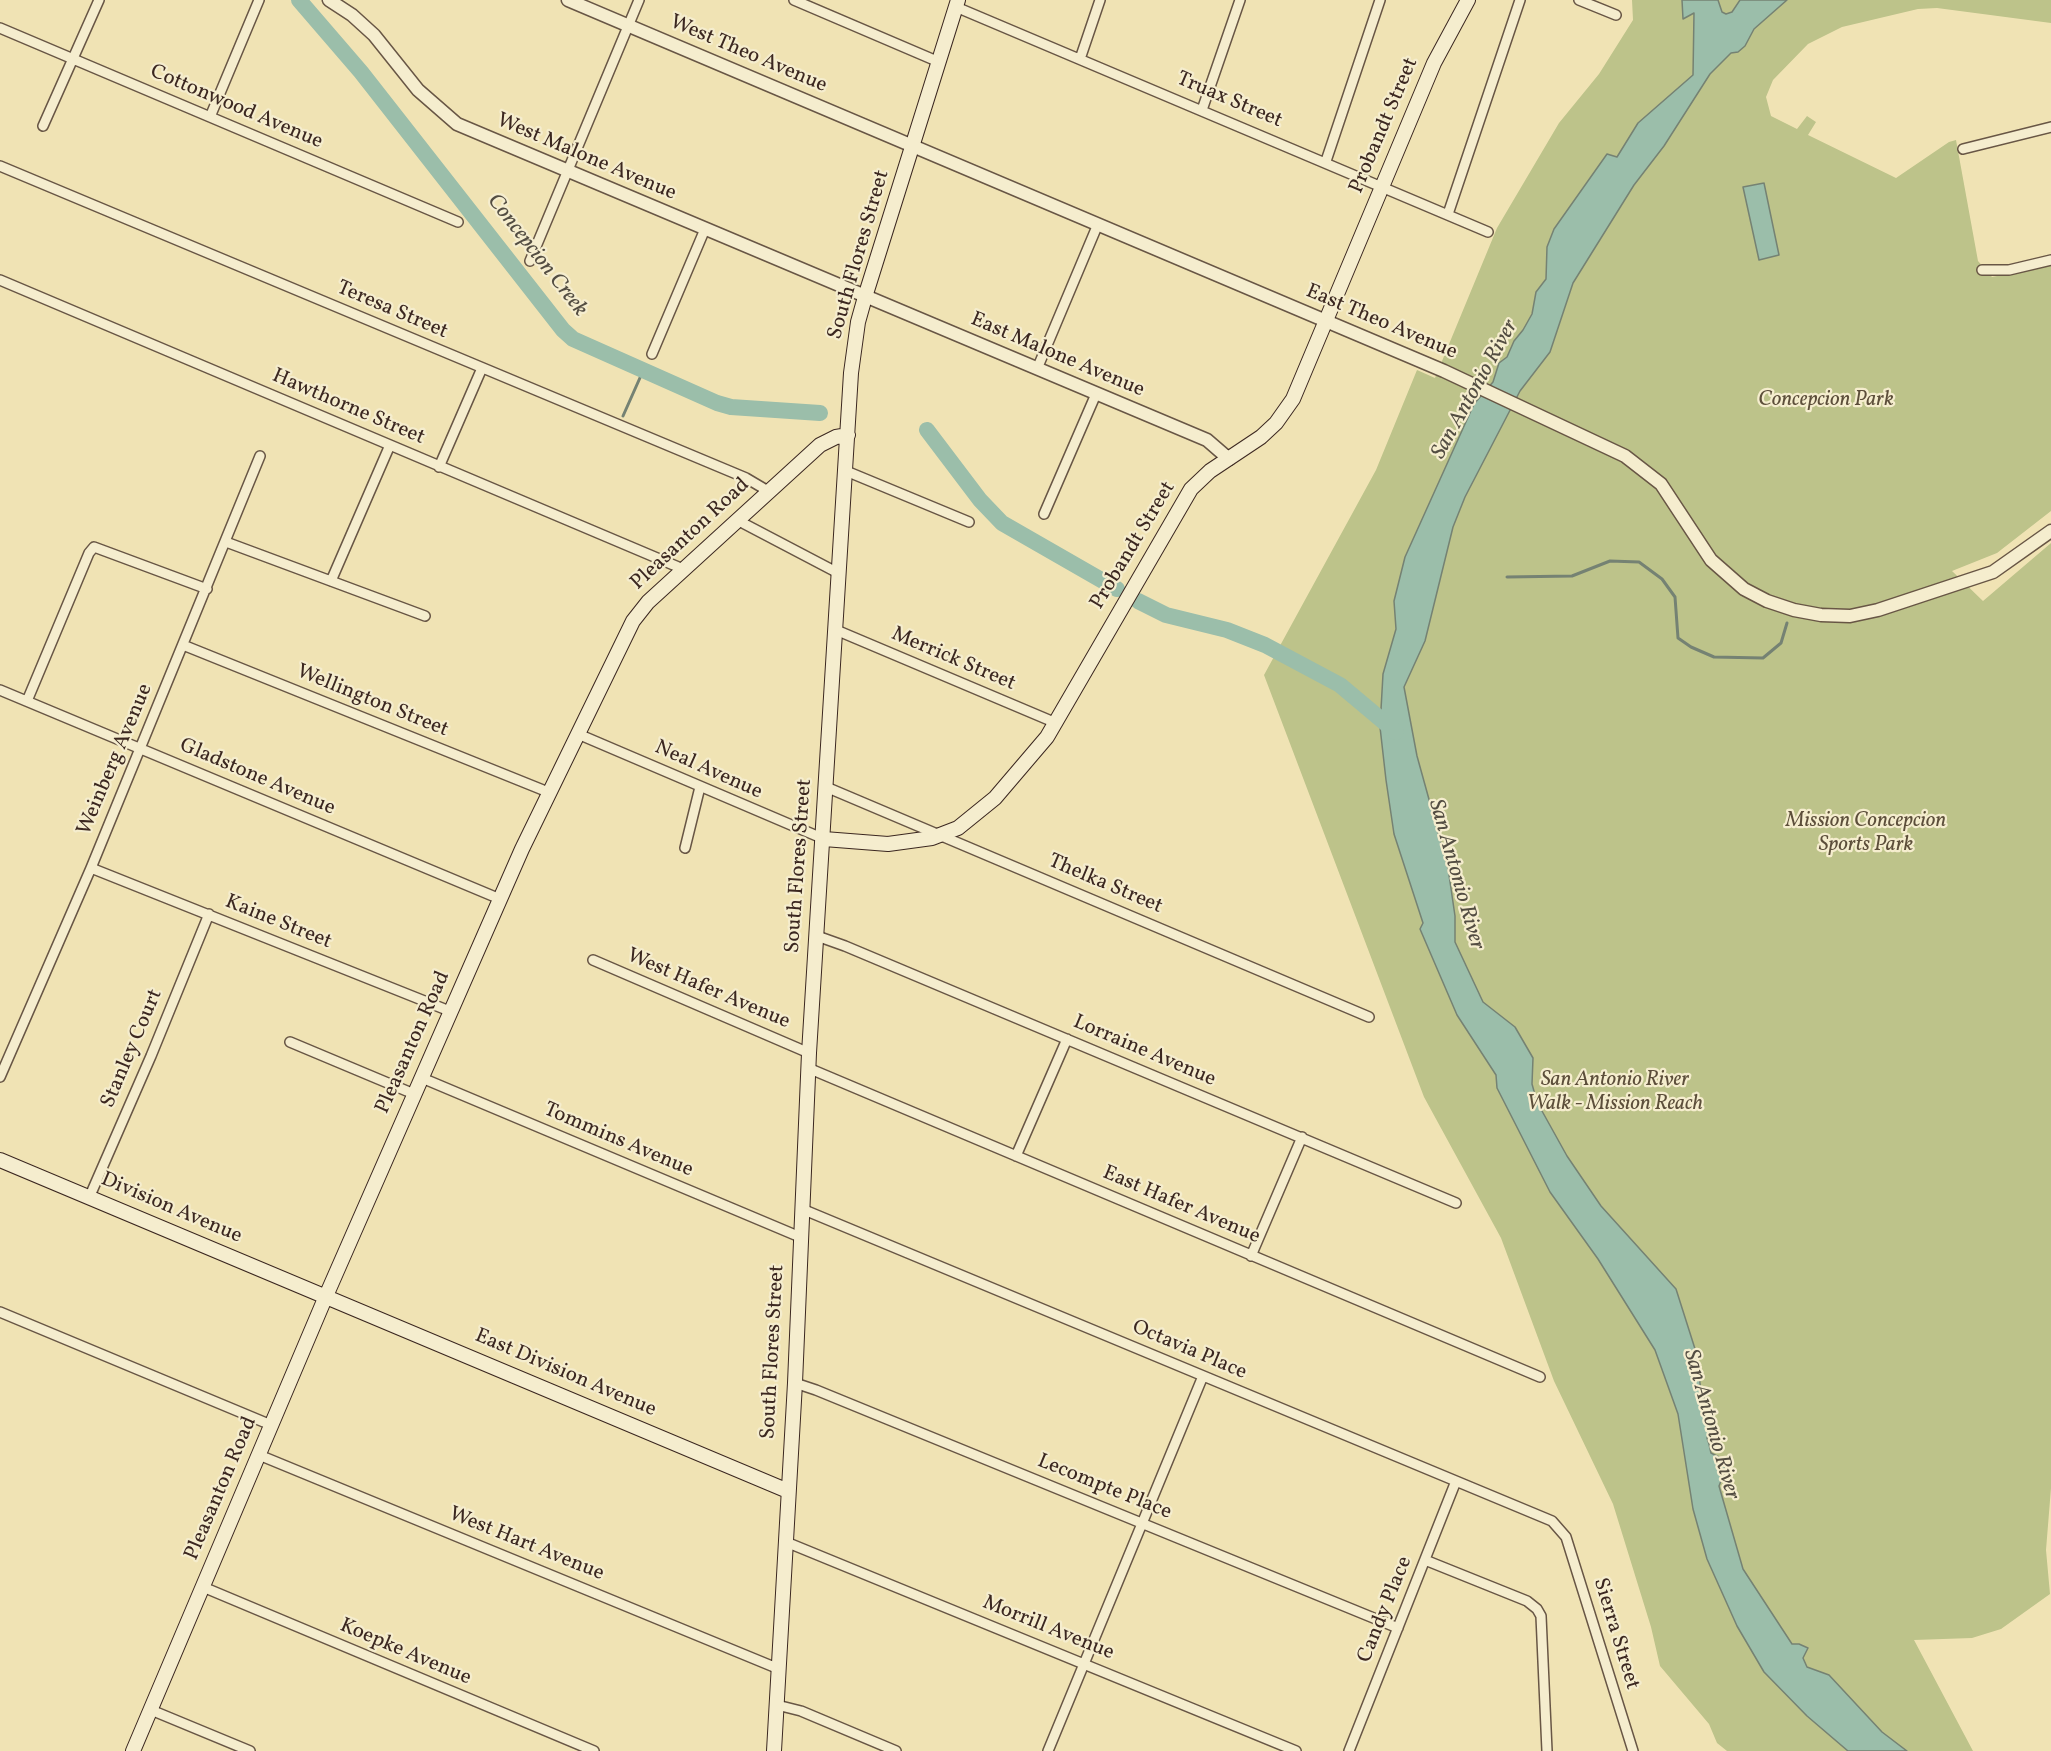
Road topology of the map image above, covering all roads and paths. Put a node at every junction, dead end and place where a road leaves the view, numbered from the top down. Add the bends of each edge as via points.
1 (99, 0) edge
2 (260, 0) edge
3 (329, 0) edge
4 (568, 0) edge
5 (639, 0) edge
6 (794, 0) edge
7 (1100, 0) edge
8 (1240, 0) edge
9 (1380, 0) edge
10 (1468, 0) edge
11 (1520, 0) edge
12 (1579, 0) edge
13 (957, 3) edge
14 (1616, 15) dead end
15 (629, 26) junction
16 (0, 28) edge
17 (72, 58) junction
18 (1080, 59) junction
19 (939, 62) junction
20 (1202, 110) junction
21 (210, 117) junction
22 (43, 126) dead end
23 (2051, 127) edge
24 (913, 145) junction
25 (1963, 149) dead end
26 (1326, 161) junction
27 (0, 166) edge
28 (568, 172) junction
29 (1383, 185) junction
30 (1448, 214) junction
31 (458, 222) dead end
32 (1098, 224) junction
33 (705, 229) junction
34 (1488, 232) dead end
35 (2051, 260) edge
36 (530, 261) dead end
37 (1982, 270) dead end
38 (0, 280) edge
39 (865, 297) junction
40 (1326, 321) junction
41 (652, 354) dead end
42 (482, 368) junction
43 (1037, 369) junction
44 (1096, 394) junction
45 (848, 435) junction
46 (390, 445) junction
47 (260, 456) dead end
48 (1229, 459) junction
49 (439, 467) junction
50 (846, 471) junction
51 (768, 491) junction
52 (1044, 513) dead end
53 (737, 520) junction
54 (969, 522) dead end
55 (2051, 531) edge
56 (226, 542) junction
57 (683, 569) junction
58 (840, 574) junction
59 (331, 581) junction
60 (207, 590) junction
61 (425, 616) dead end
62 (836, 630) junction
63 (183, 645) junction
64 (0, 690) edge
65 (27, 701) junction
66 (1056, 723) junction
67 (578, 734) junction
68 (140, 749) junction
69 (700, 787) junction
70 (826, 787) junction
71 (548, 792) junction
72 (941, 835) junction
73 (824, 839) junction
74 (685, 848) dead end
75 (90, 868) junction
76 (500, 899) junction
77 (208, 914) junction
78 (817, 936) junction
79 (593, 960) dead end
80 (452, 1011) junction
81 (1369, 1017) dead end
82 (1067, 1039) junction
83 (290, 1042) dead end
84 (809, 1053) junction
85 (808, 1068) junction
86 (0, 1077) edge
87 (422, 1078) junction
88 (414, 1094) junction
89 (1302, 1137) junction
90 (1016, 1156) junction
91 (0, 1160) edge
92 (89, 1198) junction
93 (1456, 1203) dead end
94 (802, 1209) junction
95 (800, 1237) junction
96 (1251, 1256) junction
97 (326, 1296) junction
98 (0, 1312) edge
99 (1203, 1376) junction
100 (1540, 1377) dead end
101 (795, 1383) junction
102 (272, 1425) junction
103 (259, 1455) junction
104 (1456, 1481) junction
105 (789, 1491) junction
106 (1143, 1523) junction
107 (1561, 1529) joint
108 (786, 1542) junction
109 (1425, 1560) junction
110 (203, 1587) junction
111 (1398, 1628) junction
112 (1084, 1663) junction
113 (779, 1669) junction
114 (777, 1705) junction
115 (151, 1710) junction
116 (133, 1751) edge
117 (250, 1751) edge
118 (594, 1751) edge
119 (774, 1751) edge
120 (896, 1751) edge
121 (1048, 1751) edge
122 (1296, 1751) edge
123 (1349, 1751) edge
124 (1547, 1751) edge
125 (1633, 1751) edge

1 - 17 street
2 - 21 street
3 - 28 street, West Malone Avenue via 375,35 418,90 446,116
4 - 15 street, West Theo Avenue
5 - 15 street
6 - 19 street
7 - 18 street
8 - 20 street
9 - 26 street
10 - 29 main road, Probandt Street via 1434,63
11 - 30 street
12 - 14 street
13 - 18 street, Truax Street
13 - 19 main road, South Flores Street
15 - 24 street, West Theo Avenue
15 - 28 street
16 - 17 street, Cottonwood Avenue
17 - 21 street, Cottonwood Avenue
17 - 22 street
18 - 20 street, Truax Street
19 - 24 main road, South Flores Street
20 - 26 street, Truax Street
21 - 31 street, Cottonwood Avenue
23 - 25 street
24 - 32 street, East Theo Avenue
24 - 39 main road, South Flores Street
26 - 29 street, Truax Street
27 - 42 street, Teresa Street
28 - 33 street, West Malone Avenue
28 - 36 street
29 - 30 street, Truax Street
29 - 40 main road, Probandt Street
30 - 34 street, Truax Street
32 - 40 street, East Theo Avenue
32 - 43 street
33 - 39 street, West Malone Avenue
33 - 41 street
35 - 37 street via 2008,270
38 - 46 street, Hawthorne Street
39 - 43 street, East Malone Avenue
39 - 45 main road, South Flores Street via 853,358
40 - 48 main road, Probandt Street via 1282,416 1261,437
40 - 55 street, East Theo Avenue via 1625,456 1651,474 1700,547 1725,574 1767,601 1794,610 1850,616 1957,586 1993,572
42 - 49 street
42 - 51 street, Teresa Street via 746,478
43 - 44 street, East Malone Avenue
44 - 48 street, East Malone Avenue via 1207,440
44 - 52 street
45 - 50 main road, South Flores Street
45 - 51 main road, Pleasanton Road via 820,445
46 - 49 street, Hawthorne Street
46 - 59 street
47 - 56 street, Weinberg Avenue
48 - 66 main road, Probandt Street via 1202,479 1180,505
49 - 57 street, Hawthorne Street
50 - 54 street
50 - 58 main road, South Flores Street
51 - 53 main road, Pleasanton Road
53 - 57 main road, Pleasanton Road
53 - 58 street
56 - 59 street
56 - 60 street, Weinberg Avenue
57 - 67 main road, Pleasanton Road via 638,612
58 - 62 main road, South Flores Street
59 - 61 street
60 - 63 street, Weinberg Avenue
60 - 65 street via 94,547
62 - 66 street, Merrick Street
62 - 70 main road, South Flores Street
63 - 68 street, Weinberg Avenue
63 - 71 street, Wellington Street
64 - 65 street, Gladstone Avenue
65 - 68 street, Gladstone Avenue
66 - 72 main road, Probandt Street via 995,798 968,822
67 - 69 street, Neal Avenue
67 - 71 main road, Pleasanton Road
68 - 75 street, Weinberg Avenue
68 - 76 street, Gladstone Avenue
69 - 73 street, Neal Avenue
69 - 74 street
70 - 72 street, Thelka Street
70 - 73 main road, South Flores Street
71 - 76 main road, Pleasanton Road
72 - 73 main road, Probandt Street via 888,844
72 - 81 street, Thelka Street
73 - 78 main road, South Flores Street
75 - 77 street, Kaine Street
75 - 86 street, Weinberg Avenue
76 - 80 main road, Pleasanton Road
77 - 80 street, Kaine Street
77 - 92 street, Stanley Court via 152,1056
78 - 82 street, Lorraine Avenue
78 - 84 main road, South Flores Street
79 - 84 street, West Hafer Avenue
80 - 87 main road, Pleasanton Road
82 - 89 street, Lorraine Avenue
82 - 90 street
83 - 88 street
84 - 85 main road, South Flores Street
85 - 90 street, East Hafer Avenue
85 - 94 main road, South Flores Street
87 - 88 main road, Pleasanton Road
87 - 95 street, Tommins Avenue
88 - 97 main road, Pleasanton Road
89 - 93 street, Lorraine Avenue
89 - 96 street
90 - 96 street, East Hafer Avenue
91 - 92 main road, Division Avenue
92 - 97 main road, Division Avenue
94 - 95 main road, South Flores Street
94 - 99 street, Octavia Place
95 - 101 main road, South Flores Street
96 - 100 street, East Hafer Avenue
97 - 102 main road, Pleasanton Road
97 - 105 main road, East Division Avenue
98 - 102 street
99 - 104 street, Octavia Place
99 - 106 street
101 - 105 main road, South Flores Street
101 - 106 street, Lecompte Place
102 - 103 main road, Pleasanton Road
103 - 110 main road, Pleasanton Road
103 - 113 street, West Hart Avenue
104 - 107 street, Octavia Place via 1552,1521
104 - 109 street, Candy Place
105 - 108 main road, South Flores Street
106 - 111 street, Lecompte Place
106 - 112 street
107 - 125 street, Sierra Street
108 - 112 street, Morrill Avenue
108 - 113 main road, South Flores Street
109 - 111 street, Candy Place
109 - 124 street via 1527,1601 1541,1616
110 - 115 main road, Pleasanton Road
110 - 118 street, Koepke Avenue
111 - 123 street, Candy Place
112 - 121 street
112 - 122 street, Morrill Avenue
113 - 114 main road, South Flores Street
114 - 119 main road, South Flores Street
114 - 120 street
115 - 116 main road, Pleasanton Road
115 - 117 street

